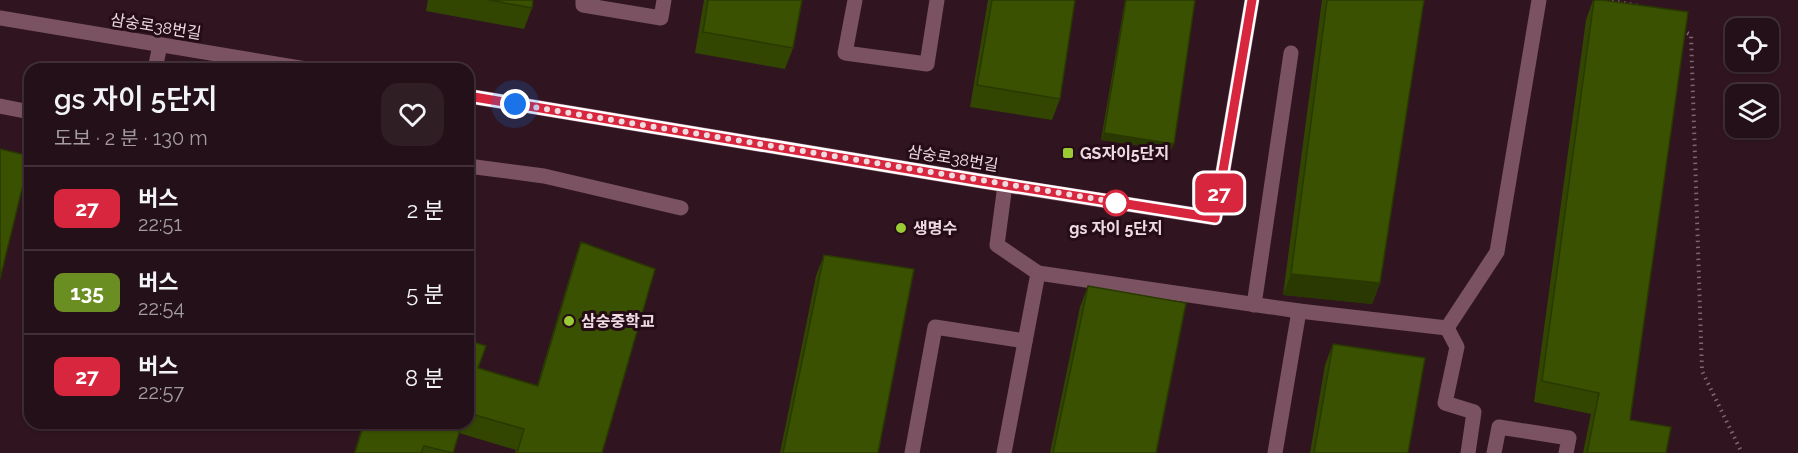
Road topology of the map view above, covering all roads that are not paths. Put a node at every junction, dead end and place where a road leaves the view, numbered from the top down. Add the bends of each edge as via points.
1 (584, 0) edge
2 (664, 0) edge
3 (855, 0) edge
4 (937, 0) edge
5 (1252, 0) edge
6 (1539, 0) edge
7 (0, 18) edge
8 (160, 45) junction
9 (1291, 53) dead end
10 (157, 63) edge
11 (270, 63) edge
12 (474, 97) edge
13 (0, 106) edge
14 (24, 111) edge
15 (474, 167) edge
16 (1005, 185) junction
17 (681, 208) dead end
18 (1038, 273) junction
19 (1254, 305) junction
20 (1299, 311) junction
21 (1447, 328) junction
22 (1025, 341) junction
23 (912, 453) edge
24 (1004, 453) edge
25 (1275, 453) edge
26 (1468, 453) edge
27 (1494, 453) edge
28 (1566, 453) edge

1 - 2 street via 583,5 661,18
3 - 4 street via 845,53 927,64
5 - 16 street, 삼숭로38번길 via 1215,218
6 - 21 street via 1497,252
7 - 8 street, 삼숭로38번길
8 - 10 street
8 - 11 street, 삼숭로38번길
9 - 19 street
12 - 16 street, 삼숭로38번길
13 - 14 street
15 - 17 street via 544,176
16 - 18 street via 997,245
18 - 19 street
18 - 22 street
19 - 20 street
20 - 21 street
20 - 25 street
21 - 26 street via 1457,346 1445,403 1474,412
22 - 23 street via 935,327
22 - 24 street
27 - 28 street via 1498,427 1569,438

